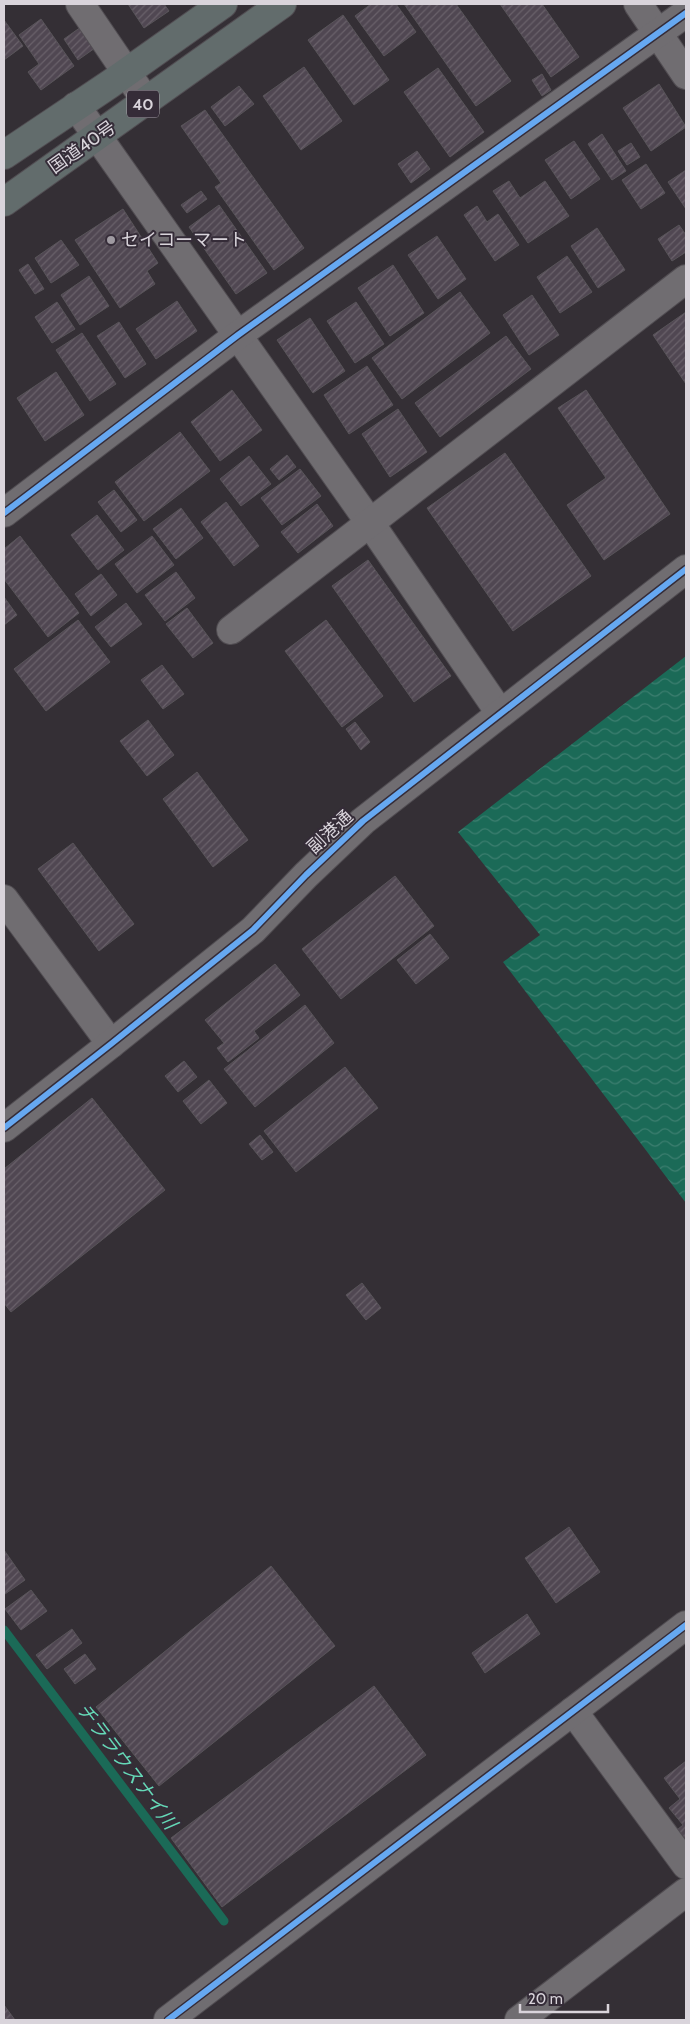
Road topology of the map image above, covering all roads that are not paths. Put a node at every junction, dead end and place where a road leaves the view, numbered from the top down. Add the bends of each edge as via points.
1 (80, 4) edge
2 (223, 4) edge
3 (282, 4) edge
4 (638, 4) edge
5 (686, 13) edge
6 (658, 34) junction
7 (127, 72) junction
8 (686, 74) edge
9 (146, 101) junction
10 (76, 106) junction
11 (98, 135) junction
12 (4, 155) edge
13 (4, 202) edge
14 (686, 279) edge
15 (238, 335) junction
16 (4, 513) edge
17 (370, 523) junction
18 (686, 569) edge
19 (231, 630) dead end
20 (500, 713) junction
21 (4, 899) edge
22 (111, 1044) junction
23 (4, 1128) edge
24 (686, 1625) edge
25 (573, 1711) junction
26 (686, 1865) edge
27 (686, 1892) edge
28 (168, 2020) edge
29 (519, 2020) edge

1 - 7 street
2 - 7 highway, 国道40号 / 40
3 - 9 highway, 国道40号 / 40
4 - 6 street
5 - 6 street
6 - 8 street
6 - 15 street
7 - 9 street
7 - 10 highway, 国道40号 / 40
9 - 11 highway, 国道40号 / 40
10 - 11 street
10 - 12 highway, 国道40号 / 40
11 - 13 highway, 国道40号 / 40
11 - 15 street
14 - 17 street
15 - 16 street
15 - 17 street
17 - 19 street
17 - 20 street
18 - 20 street, 副港通
20 - 22 street, 副港通 via 363,821 253,930
21 - 22 street
22 - 23 street, 副港通
24 - 25 street
25 - 26 street
25 - 28 street
27 - 29 street

